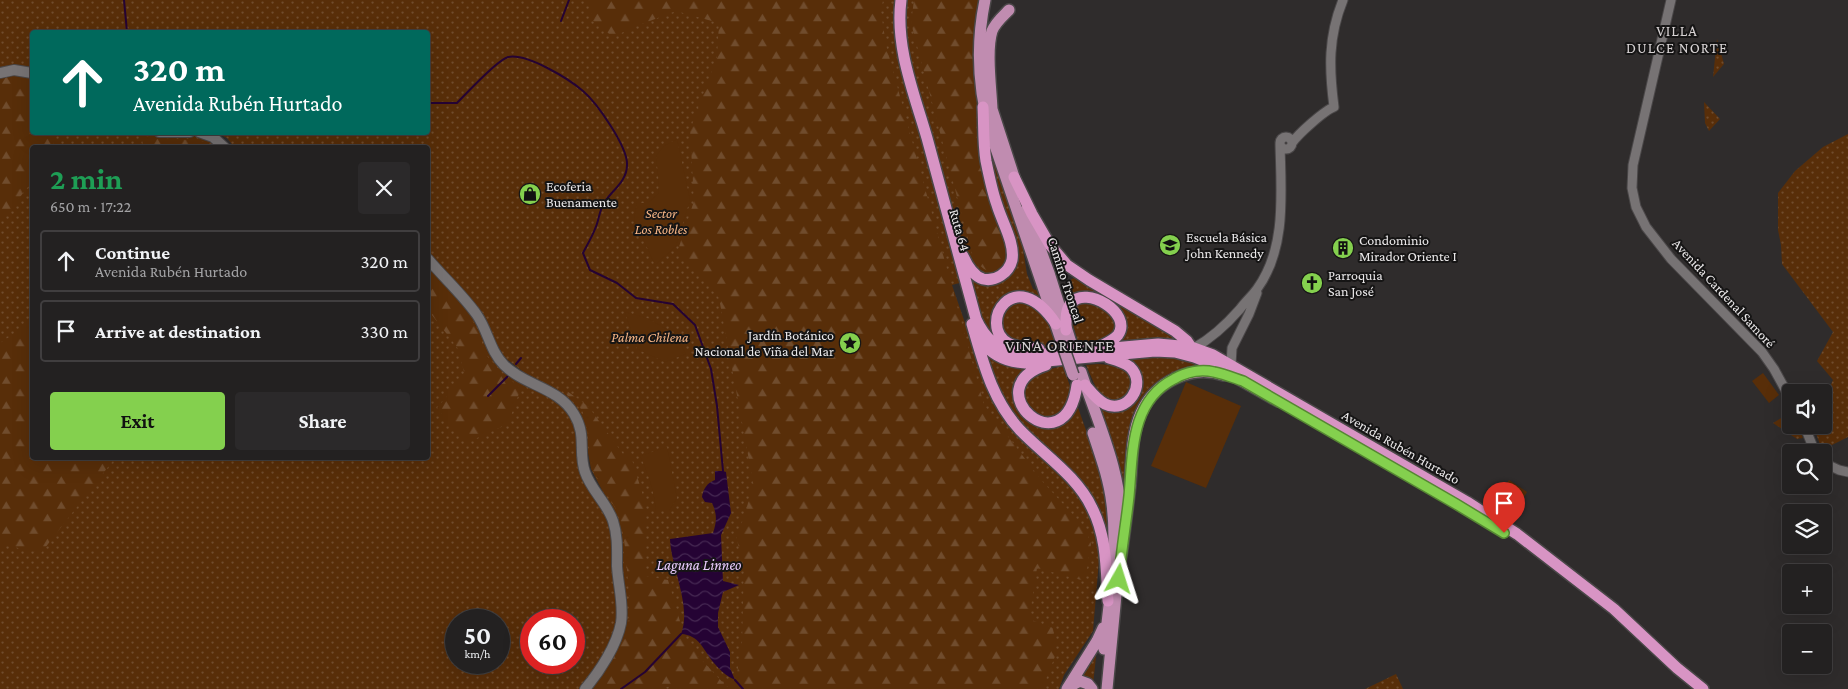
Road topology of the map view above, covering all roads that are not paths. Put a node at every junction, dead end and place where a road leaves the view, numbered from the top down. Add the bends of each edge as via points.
1 (894, 0) edge
2 (901, 0) edge
3 (984, 0) edge
4 (991, 0) edge
5 (1343, 0) edge
6 (1671, 0) edge
7 (1010, 5) edge
8 (30, 72) edge
9 (0, 73) edge
10 (988, 110) junction
11 (207, 135) edge
12 (222, 145) edge
13 (1014, 177) junction
14 (954, 236) junction
15 (430, 261) edge
16 (1258, 288) junction
17 (1240, 308) junction
18 (1249, 314) junction
19 (972, 324) junction
20 (1056, 324) junction
21 (1066, 330) junction
22 (1192, 348) junction
23 (1065, 351) junction
24 (1100, 352) junction
25 (1231, 365) junction
26 (1079, 379) junction
27 (1243, 381) junction
28 (1782, 384) edge
29 (1832, 467) edge
30 (1848, 472) edge
31 (1120, 562) junction
32 (1108, 601) junction
33 (1111, 620) junction
34 (585, 689) edge
35 (1068, 689) edge
36 (1092, 689) edge
37 (1100, 689) edge
38 (1107, 689) edge
39 (1117, 689) edge
40 (1692, 689) edge
41 (1703, 689) edge

1 - 19 highway, Ruta 64 via 892,28 896,50
2 - 14 highway, Ruta 64 via 899,26 904,57
3 - 10 main road, Camino Troncal via 979,62
4 - 10 main road, Camino Troncal via 986,39
5 - 16 street via 1332,35 1330,72 1334,107 1287,144 1280,224 1273,256
6 - 28 street, Avenida Cardenal Samoré via 1633,165 1632,188 1636,207 1646,227 1671,259 1762,352
7 - 10 main road via 994,26 991,37
8 - 9 main road
10 - 13 main road, Camino Troncal
10 - 14 highway via 986,162 1012,251 1009,268 996,278 979,278 966,262
10 - 20 main road, Camino Troncal via 990,131
11 - 12 main road
13 - 21 main road, Camino Troncal via 1050,274
13 - 22 highway via 1050,245 1067,265 1175,330
14 - 23 highway, Ruta 64 via 976,319 986,337 1015,354 1035,356
15 - 34 main road via 478,316 489,343 503,364 520,378 561,398 581,428 584,471 614,523 621,610 621,622 613,645
16 - 17 street
16 - 18 street
17 - 18 street
17 - 22 street via 1218,332
18 - 25 street via 1232,348
19 - 23 highway, Ruta 64 via 986,347 1004,359 1025,363
19 - 32 highway via 986,372 1006,412 1020,430 1075,482 1092,506 1102,532
20 - 23 main road, Camino Troncal
20 - 23 highway via 1038,303 1021,296 1005,303 996,319 999,333 1008,343 1024,348
21 - 23 main road, Camino Troncal
21 - 24 highway via 1067,311 1074,300 1084,297 1102,303 1118,316 1121,327
22 - 24 highway, Avenida Rubén Hurtado via 1158,344
22 - 25 highway, Avenida Rubén Hurtado
23 - 24 highway, Ruta 64
23 - 26 main road, Camino Troncal
23 - 26 highway via 1027,375 1020,388 1022,408 1037,420 1056,421 1071,408
24 - 26 highway via 1131,368 1137,380 1133,397 1122,405 1108,405
24 - 27 highway, Avenida Rubén Hurtado via 1175,352 1204,360
25 - 41 highway, Avenida Rubén Hurtado via 1517,534 1610,606
26 - 31 main road, Camino Troncal via 1117,485 1121,522
26 - 32 main road, Camino Troncal via 1110,493 1114,532
27 - 31 highway via 1215,372 1192,372 1170,381 1147,401 1136,429
27 - 40 highway, Avenida Rubén Hurtado via 1513,540 1611,615
29 - 30 street
31 - 33 main road, Camino Troncal
32 - 33 main road, Camino Troncal
33 - 35 main road
33 - 37 main road, Camino Troncal
33 - 38 main road, Camino Troncal
33 - 39 main road
35 - 36 main road via 1080,681

